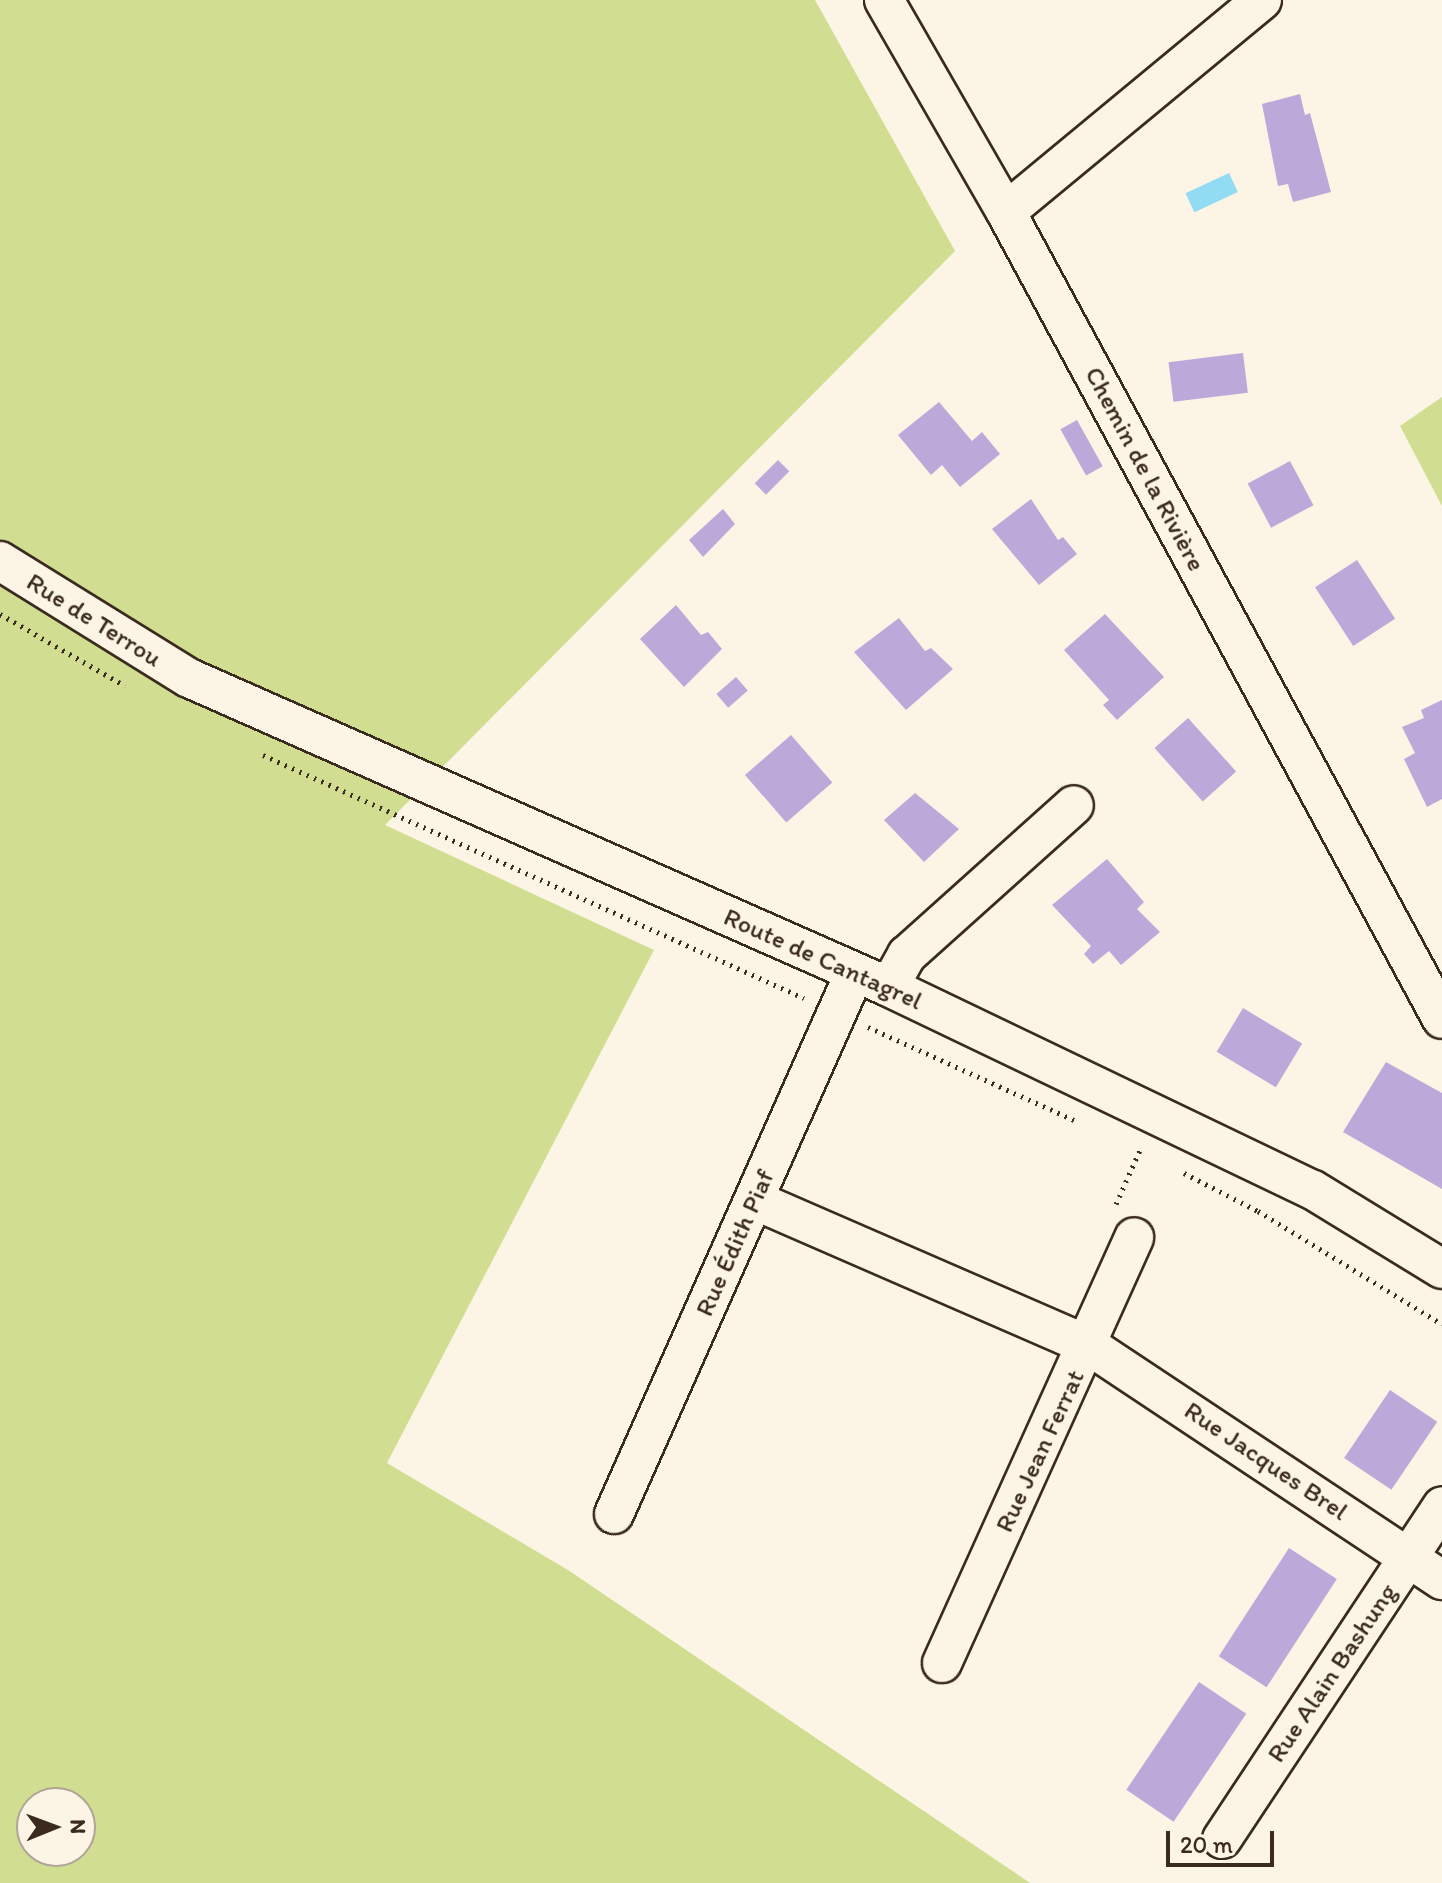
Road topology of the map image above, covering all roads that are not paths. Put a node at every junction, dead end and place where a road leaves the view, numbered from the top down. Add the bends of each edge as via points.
1 (884, 0) edge
2 (1262, 0) edge
3 (1006, 212) junction
4 (0, 561) edge
5 (189, 678) joint
6 (1074, 805) dead end
7 (855, 972) junction
8 (889, 987) junction
9 (1442, 1019) edge
10 (754, 1200) junction
11 (1134, 1237) dead end
12 (1442, 1269) edge
13 (1088, 1345) junction
14 (1442, 1506) edge
15 (614, 1514) dead end
16 (1409, 1558) junction
17 (1442, 1580) edge
18 (942, 1663) dead end
19 (1222, 1839) dead end

1 - 3 street, Chemin de la Rivière
2 - 3 street
3 - 9 street, Chemin de la Rivière
4 - 5 street, Rue de Terrou
5 - 7 street, Route de Cantagrel
6 - 8 street via 907,955
7 - 8 street, Route de Cantagrel
7 - 10 street, Rue Édith Piaf
8 - 12 street, Route de Cantagrel via 1313,1190
10 - 13 street, Rue Jacques Brel
10 - 15 street, Rue Édith Piaf
11 - 13 street, Rue Jean Ferrat
13 - 16 street, Rue Jacques Brel
13 - 18 street, Rue Jean Ferrat
14 - 16 street, Rue Alain Bashung
16 - 17 street, Rue Jacques Brel
16 - 19 street, Rue Alain Bashung

